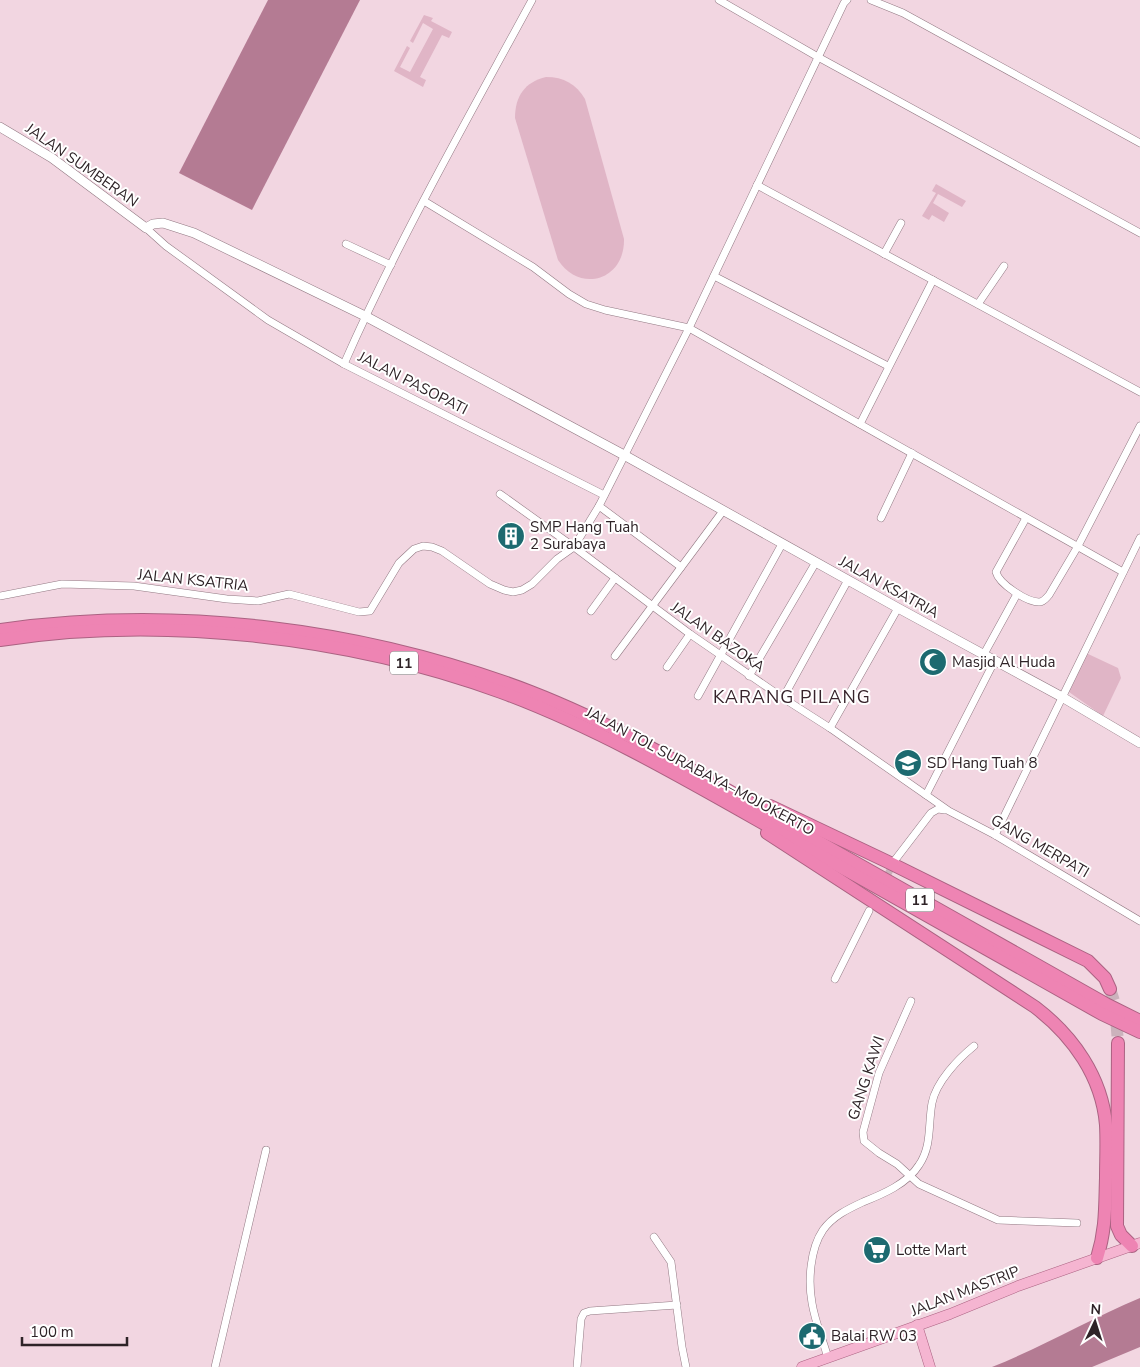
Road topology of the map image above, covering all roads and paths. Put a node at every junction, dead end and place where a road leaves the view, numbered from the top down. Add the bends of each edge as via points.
1 (532, 0) edge
2 (718, 0) edge
3 (847, 0) edge
4 (871, 0) edge
5 (818, 57) junction
6 (0, 127) edge
7 (1140, 143) edge
8 (757, 185) junction
9 (424, 201) junction
10 (901, 223) dead end
11 (146, 228) junction
12 (1140, 233) edge
13 (346, 244) dead end
14 (884, 254) junction
15 (391, 265) junction
16 (1004, 266) dead end
17 (714, 276) junction
18 (933, 280) junction
19 (978, 304) junction
20 (365, 316) junction
21 (689, 328) junction
22 (344, 364) junction
23 (888, 366) junction
24 (1140, 392) edge
25 (860, 424) junction
26 (1140, 426) edge
27 (912, 453) junction
28 (624, 455) junction
29 (500, 494) dead end
30 (604, 495) junction
31 (599, 506) junction
32 (723, 511) junction
33 (881, 518) dead end
34 (1026, 518) junction
35 (1140, 538) edge
36 (782, 544) junction
37 (1078, 546) junction
38 (574, 547) junction
39 (816, 562) junction
40 (682, 567) junction
41 (1123, 572) junction
42 (615, 578) junction
43 (848, 580) junction
44 (1017, 594) junction
45 (0, 596) edge
46 (653, 608) junction
47 (898, 608) junction
48 (591, 611) dead end
49 (65, 628) junction
50 (0, 630) edge
51 (30, 630) junction
52 (690, 634) junction
53 (0, 640) edge
54 (984, 654) junction
55 (720, 655) junction
56 (615, 656) dead end
57 (995, 660) junction
58 (668, 667) dead end
59 (749, 676) junction
60 (698, 696) dead end
61 (1062, 697) junction
62 (783, 698) junction
63 (830, 728) junction
64 (1140, 743) edge
65 (702, 776) junction
66 (926, 795) junction
67 (717, 797) junction
68 (949, 811) junction
69 (995, 835) junction
70 (895, 860) tunnel mouth
71 (869, 911) tunnel mouth
72 (1140, 921) edge
73 (835, 979) dead end
74 (1110, 990) tunnel mouth
75 (911, 1001) dead end
76 (1140, 1021) edge
77 (1140, 1032) edge
78 (1118, 1043) tunnel mouth
79 (974, 1046) dead end
80 (266, 1150) dead end
81 (911, 1175) junction
82 (1077, 1223) dead end
83 (654, 1237) dead end
84 (1136, 1244) edge
85 (1097, 1258) junction
86 (676, 1304) junction
87 (917, 1326) junction
88 (828, 1358) junction
89 (214, 1367) edge
90 (576, 1367) edge
91 (686, 1367) edge
92 (802, 1367) edge
93 (930, 1367) edge

1 - 9 street
2 - 5 street
3 - 5 street
4 - 7 street via 903,13
5 - 8 street
5 - 12 street
6 - 11 street, JALAN SUMBERAN via 52,158
8 - 14 street
8 - 17 street
9 - 15 street
9 - 21 street via 586,304
10 - 14 street
11 - 20 street, JALAN KSATRIA via 163,223 194,233
11 - 22 street, JALAN PASOPATI via 268,320
13 - 15 street
14 - 18 street
15 - 20 street
16 - 19 street
17 - 21 street
17 - 23 street
18 - 19 street
18 - 23 street
19 - 24 street
20 - 22 street
20 - 28 street, JALAN KSATRIA
21 - 25 street
21 - 28 street
22 - 30 street, JALAN PASOPATI
23 - 25 street
25 - 27 street
26 - 37 street
27 - 33 street
27 - 34 street
28 - 30 street, JALAN KSATRIA
28 - 32 street, JALAN KSATRIA
29 - 38 street, JALAN BAZOKA
30 - 31 street, JALAN KSATRIA
31 - 38 street, JALAN KSATRIA
31 - 40 street
32 - 36 street, JALAN KSATRIA
32 - 40 street
34 - 37 street
34 - 44 street via 996,572 997,578
35 - 41 street
36 - 39 street, JALAN KSATRIA
36 - 55 street
37 - 41 street
37 - 44 street via 1044,600 1039,602
38 - 42 street, JALAN BAZOKA
38 - 45 street, JALAN KSATRIA via 532,584 513,592 490,584 442,551 423,546 414,549 399,563 370,611 359,612 289,594 258,601 134,586 62,584
39 - 43 street, JALAN KSATRIA
39 - 59 street
40 - 46 street
41 - 61 street
42 - 46 street, JALAN BAZOKA
42 - 48 street
43 - 47 street, JALAN KSATRIA
43 - 62 street
44 - 54 street
46 - 52 street, JALAN BAZOKA
46 - 56 street
47 - 54 street, JALAN KSATRIA
47 - 63 street
49 - 51 highway, JALAN TOL SURABAYA–MOJOKERTO / 11
49 - 65 highway, JALAN TOL SURABAYA–MOJOKERTO / 11 via 136,620 195,621 281,629 374,645 445,663 533,693 600,722
49 - 67 highway, JALAN TOL SURABAYA–MOJOKERTO / 11 via 219,633 373,655 444,674 566,718
50 - 51 highway, JALAN TOL SURABAYA–MOJOKERTO / 11
51 - 53 highway, JALAN TOL SURABAYA–MOJOKERTO / 11
52 - 55 street, JALAN BAZOKA
52 - 58 street
54 - 57 street, JALAN KSATRIA
55 - 59 street, JALAN BAZOKA
55 - 60 street
57 - 61 street, JALAN KSATRIA
57 - 66 street
59 - 62 street, JALAN BAZOKA
61 - 64 street, JALAN KSATRIA
61 - 69 street
62 - 63 street, JALAN BAZOKA
63 - 66 street, JALAN BAZOKA
65 - 74 highway via 886,861 1088,961 1105,978
65 - 76 highway, JALAN TOL SURABAYA–MOJOKERTO / 11
66 - 68 street, GANG MERPATI
67 - 77 highway, JALAN TOL SURABAYA–MOJOKERTO / 11 via 1102,1014
67 - 85 highway via 786,846 1036,1007 1073,1043 1093,1075 1106,1124 1105,1229
68 - 69 street, GANG MERPATI
68 - 70 street via 938,809 931,814
69 - 72 street, GANG MERPATI
71 - 73 street
75 - 81 street, GANG KAWI via 879,1073 863,1138 866,1145
78 - 84 highway via 1118,1226 1121,1235
79 - 81 street via 939,1084 932,1104 926,1153
80 - 89 street
81 - 82 street, GANG KAWI via 915,1182 998,1220
81 - 88 street via 880,1195 841,1213 822,1231 817,1242 811,1269 811,1295
83 - 86 street via 671,1262
84 - 85 main road, JALAN MASTRIP
85 - 87 main road, JALAN MASTRIP
86 - 90 street via 584,1313
86 - 91 street
87 - 88 main road, JALAN MASTRIP
87 - 93 main road
88 - 92 main road, JALAN MASTRIP

